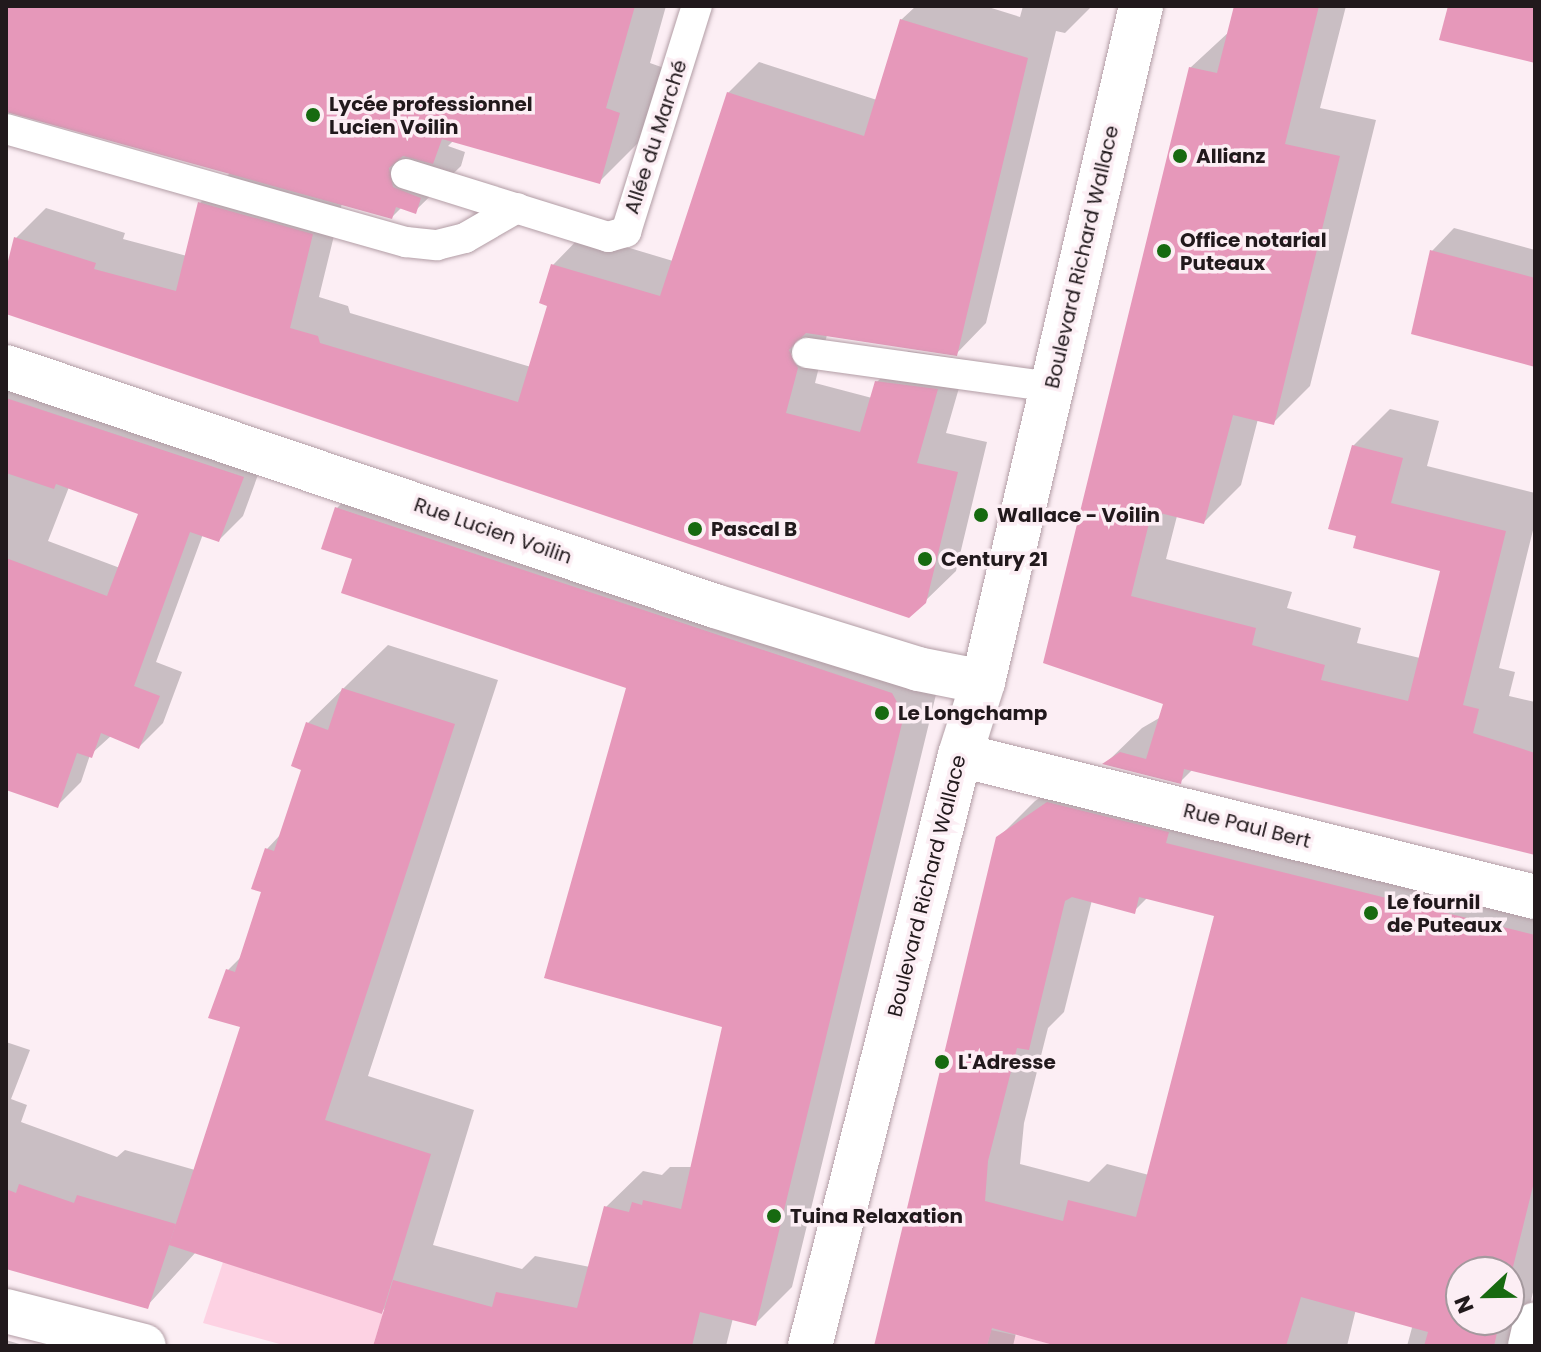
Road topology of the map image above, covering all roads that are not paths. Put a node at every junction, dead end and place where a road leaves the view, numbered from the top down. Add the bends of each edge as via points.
1 (697, 6) edge
2 (1141, 6) edge
3 (6, 129) edge
4 (406, 174) dead end
5 (517, 208) junction
6 (807, 353) dead end
7 (6, 367) edge
8 (1052, 387) junction
9 (983, 682) junction
10 (960, 755) junction
11 (1535, 897) edge
12 (6, 1311) edge
13 (1535, 1325) edge
14 (144, 1346) edge
15 (810, 1346) edge
16 (1530, 1346) edge

1 - 5 lane, Allée du Marché via 626,232 608,237
2 - 8 street, Boulevard Richard Wallace
3 - 5 lane via 406,242 437,245 465,238
4 - 5 lane, Allée du Marché
6 - 8 lane
7 - 9 street, Rue Lucien Voilin via 715,606 918,669
8 - 9 street, Boulevard Richard Wallace
9 - 10 street, Boulevard Richard Wallace
10 - 11 street, Rue Paul Bert
10 - 15 street, Boulevard Richard Wallace
12 - 14 street
13 - 16 street

